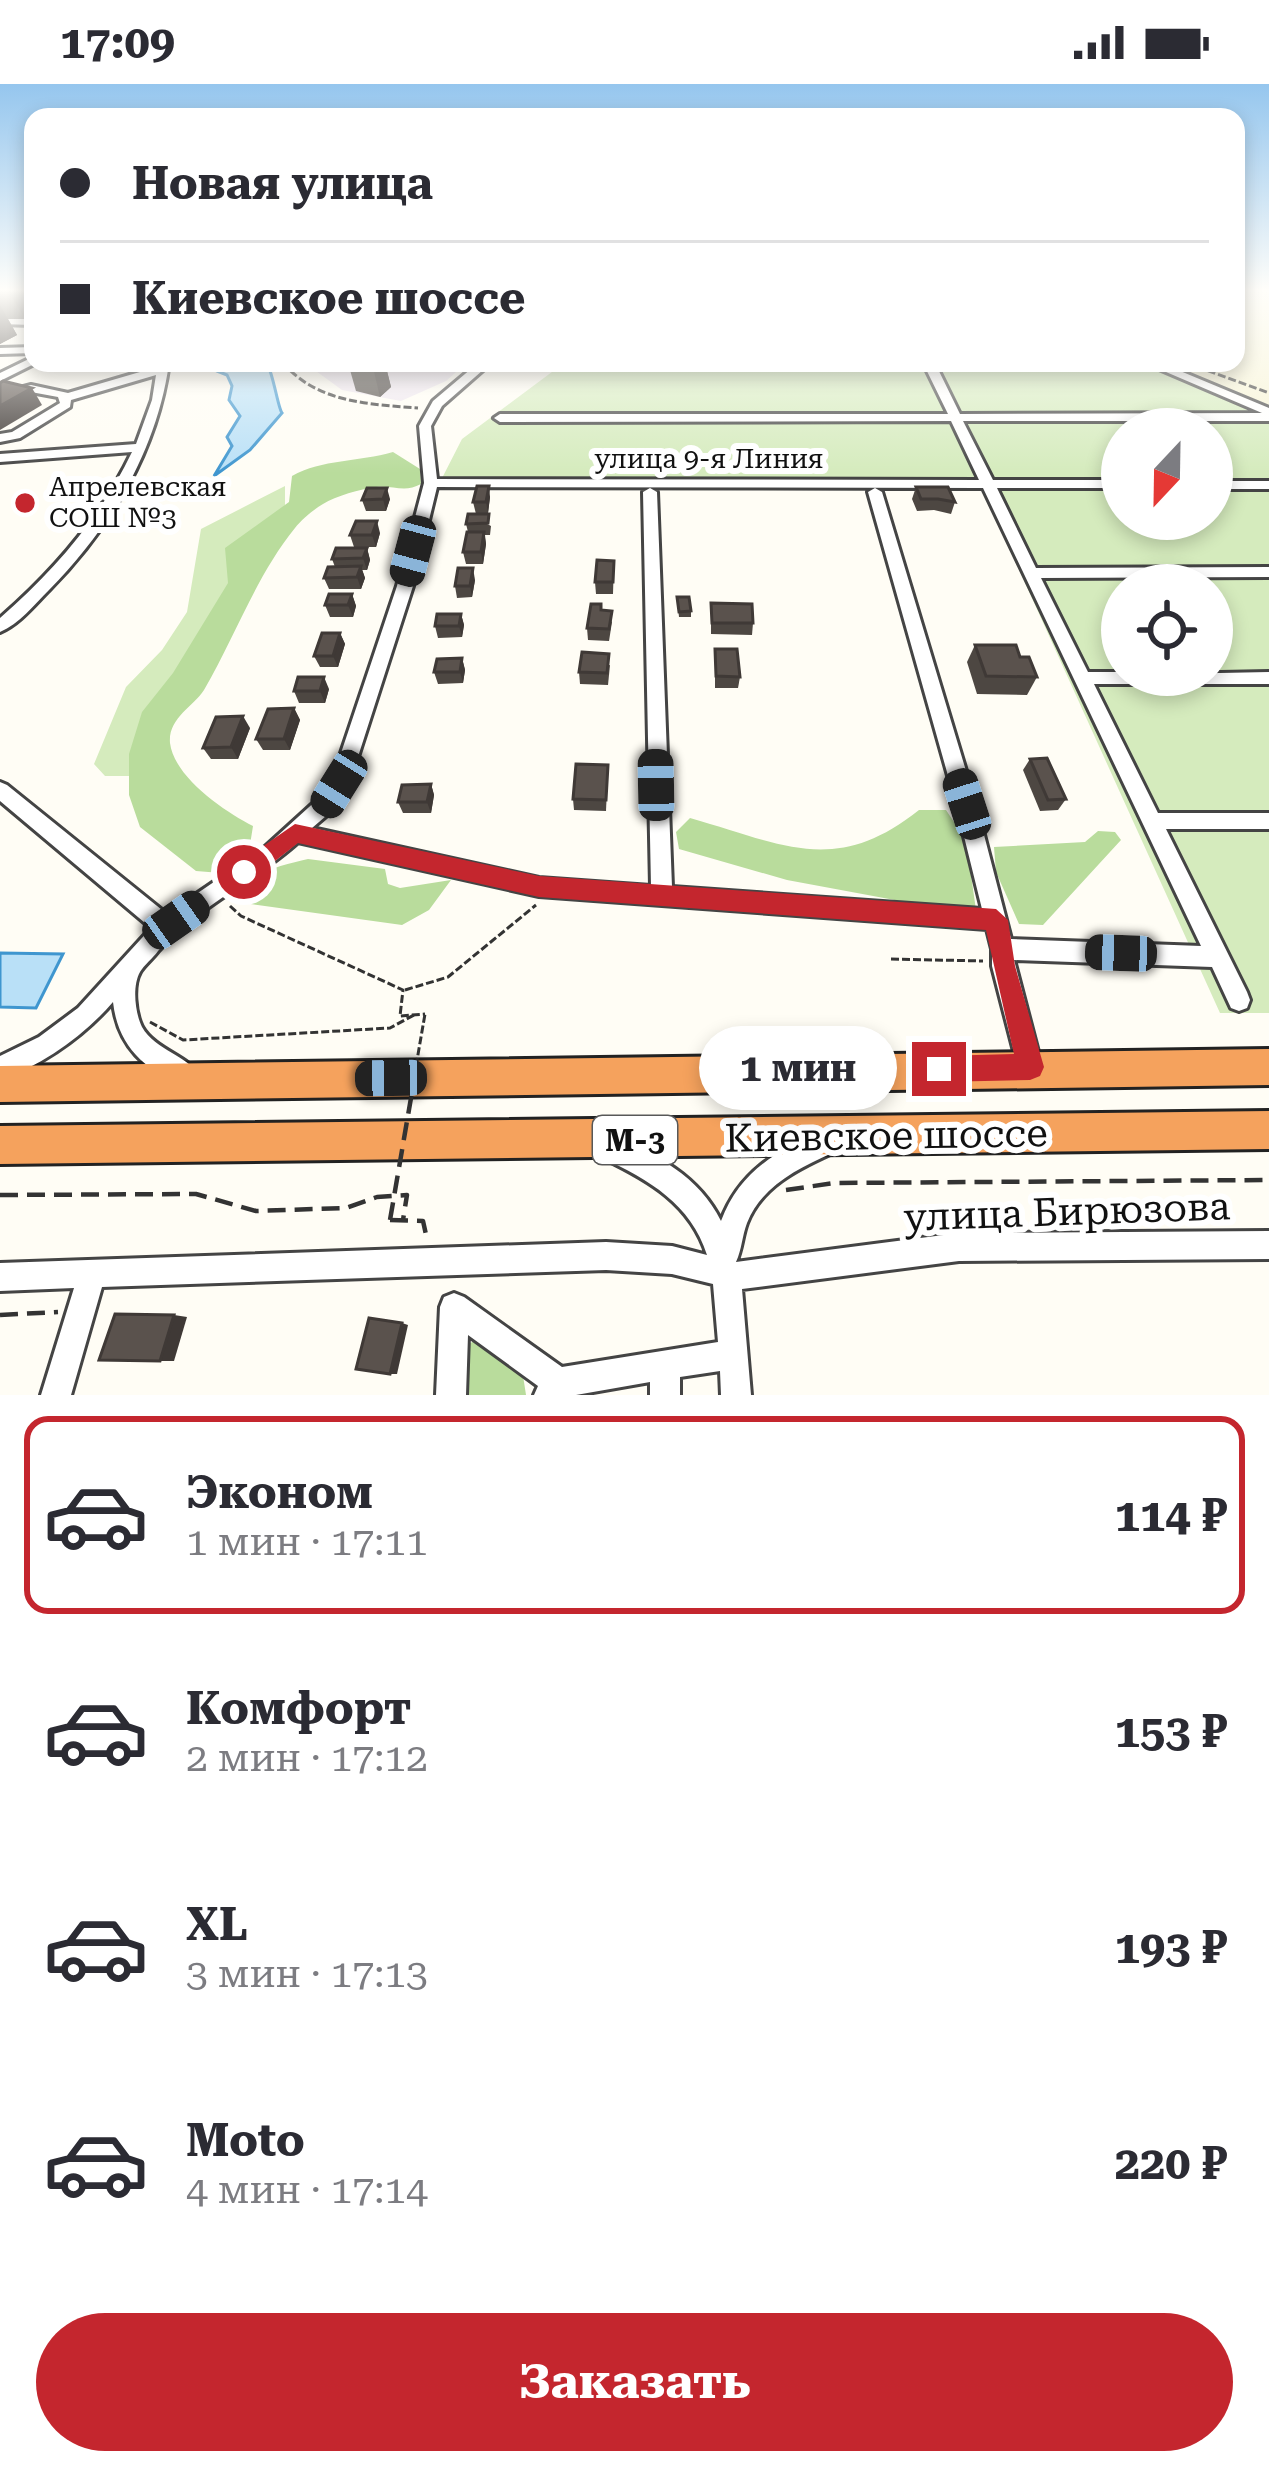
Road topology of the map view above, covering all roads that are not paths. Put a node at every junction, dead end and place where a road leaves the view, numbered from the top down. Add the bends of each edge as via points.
1 (144, 372) edge
2 (162, 372) edge
3 (475, 372) edge
4 (933, 372) edge
5 (1172, 372) edge
6 (4, 392) edge
7 (64, 398) junction
8 (1269, 414) edge
9 (500, 418) dead end
10 (957, 418) junction
11 (0, 437) edge
12 (139, 448) junction
13 (0, 458) edge
14 (431, 483) junction
15 (987, 483) junction
16 (1101, 484) edge
17 (1233, 485) edge
18 (1269, 485) edge
19 (875, 491) dead end
20 (650, 492) dead end
21 (1269, 572) edge
22 (1030, 573) junction
23 (0, 627) edge
24 (1084, 678) junction
25 (1269, 678) edge
26 (0, 790) edge
27 (1150, 821) junction
28 (1269, 821) edge
29 (295, 833) junction
30 (662, 898) junction
31 (996, 920) junction
32 (166, 927) junction
33 (1003, 956) junction
34 (1218, 957) junction
35 (130, 965) junction
36 (1239, 1000) dead end
37 (1030, 1067) junction
38 (1269, 1067) edge
39 (0, 1070) edge
40 (208, 1082) junction
41 (0, 1084) edge
42 (1269, 1130) edge
43 (880, 1132) junction
44 (584, 1140) junction
45 (0, 1144) edge
46 (1269, 1245) edge
47 (92, 1274) junction
48 (726, 1274) junction
49 (0, 1277) edge
50 (733, 1354) junction
51 (666, 1380) edge
52 (554, 1389) edge
53 (56, 1395) edge
54 (451, 1395) edge
55 (736, 1395) edge

1 - 7 street
2 - 12 street
3 - 14 street via 425,426
4 - 10 street
5 - 8 street
6 - 7 street via 31,388
7 - 11 street via 16,435
8 - 10 street
9 - 10 street
10 - 15 street
12 - 13 street
12 - 23 street via 64,567
14 - 15 street, улица 9-я Линия
14 - 29 street via 346,766 326,804
15 - 16 street, улица 9-я Линия
15 - 22 street
17 - 18 street
19 - 31 street
20 - 30 street
21 - 22 street
22 - 24 street
24 - 25 street
24 - 27 street
26 - 32 street
27 - 28 street
27 - 34 street
29 - 30 street via 553,888
29 - 32 street
30 - 31 street
31 - 33 street
32 - 35 street
33 - 34 street
33 - 37 street
34 - 36 street
35 - 39 street via 86,1016
35 - 40 street via 122,1008 129,1029 167,1065
37 - 38 highway, Киевское шоссе / М-3
37 - 40 highway, Киевское шоссе / М-3
40 - 41 highway, Киевское шоссе / М-3
42 - 43 highway, Киевское шоссе / М-3
43 - 44 highway, Киевское шоссе / М-3
43 - 48 street via 794,1156 752,1185 731,1227
44 - 45 highway, Киевское шоссе / М-3
44 - 48 street via 628,1155 677,1186 713,1226
46 - 48 street, улица Бирюзова via 959,1247
47 - 48 street via 606,1256
47 - 49 street
47 - 53 street
48 - 50 street
50 - 51 street
50 - 55 street
51 - 52 street
52 - 54 street via 454,1307

